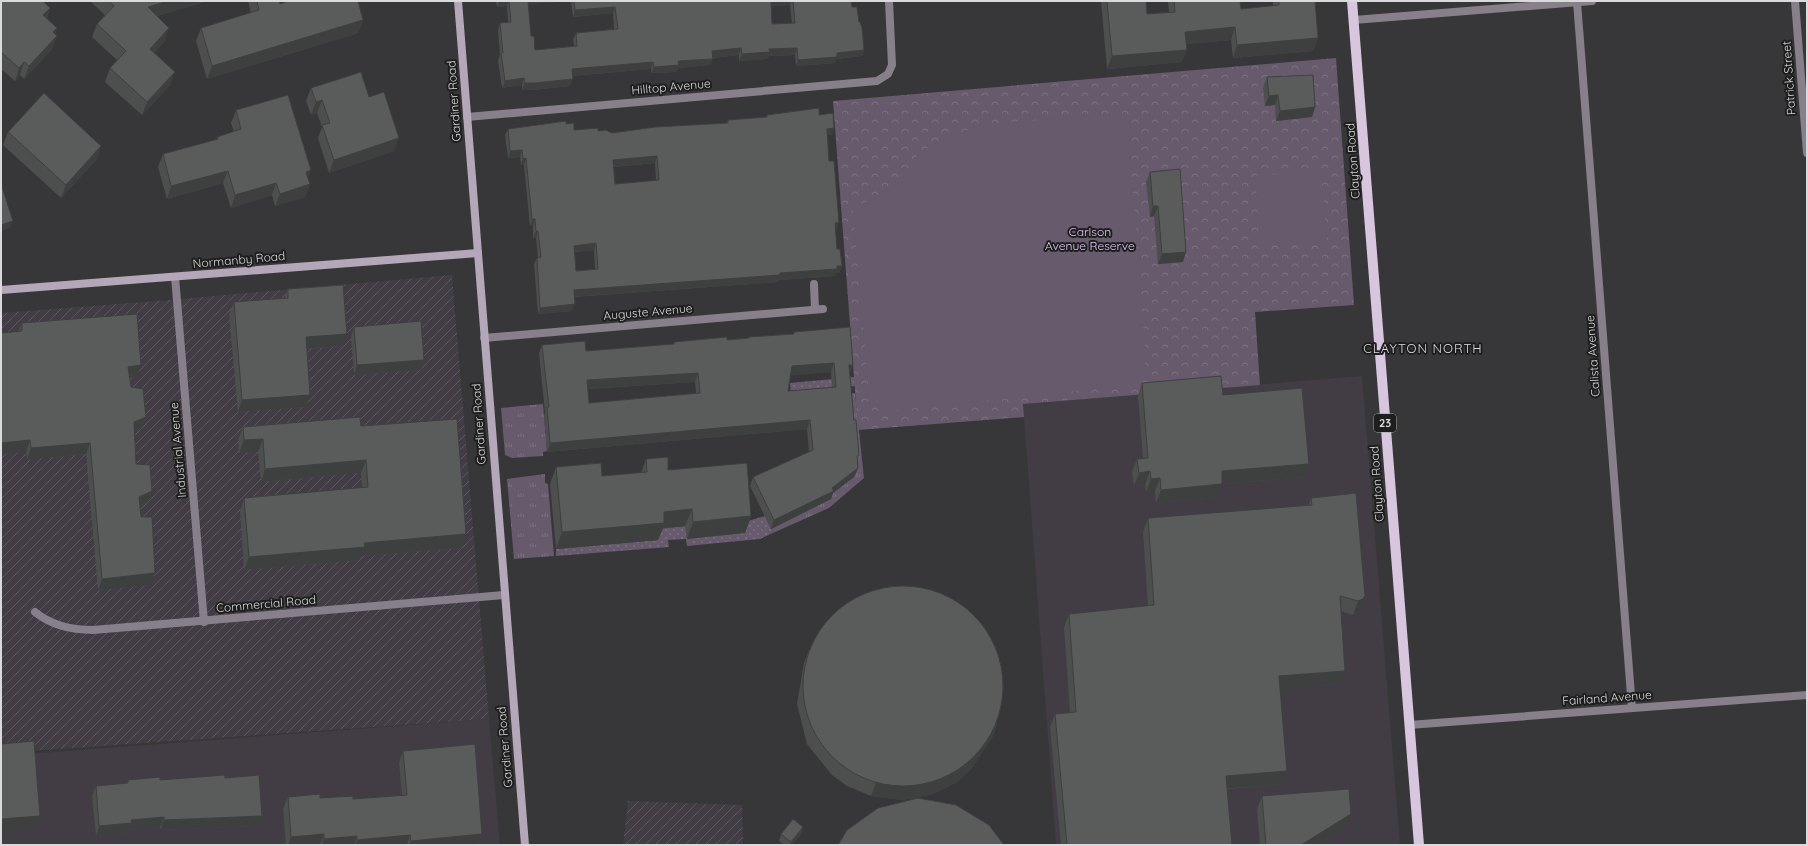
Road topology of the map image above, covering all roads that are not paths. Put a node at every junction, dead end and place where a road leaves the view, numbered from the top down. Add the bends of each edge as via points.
1 (458, 1) edge
2 (889, 1) edge
3 (1352, 1) edge
4 (1592, 1) edge
5 (1795, 1) edge
6 (1577, 2) junction
7 (1354, 20) junction
8 (467, 117) junction
9 (1807, 153) edge
10 (478, 253) junction
11 (175, 278) junction
12 (814, 284) dead end
13 (1, 290) edge
14 (815, 309) junction
15 (824, 309) dead end
16 (484, 338) junction
17 (504, 595) junction
18 (35, 612) dead end
19 (204, 622) junction
20 (1807, 695) edge
21 (1632, 708) junction
22 (1409, 725) junction
23 (525, 845) edge
24 (1419, 845) edge

1 - 8 street, Gardiner Road
2 - 8 street, Hilltop Avenue via 892,64 888,74 877,81
3 - 7 main road, Clayton Road / 23
4 - 6 street
5 - 9 street, Patrick Street
6 - 7 street
6 - 21 street, Calista Avenue
7 - 22 main road, Clayton Road / 23
8 - 10 street, Gardiner Road
10 - 11 street, Normanby Road
10 - 16 street, Gardiner Road
11 - 13 street, Normanby Road
11 - 19 street, Industrial Avenue
12 - 14 street
14 - 15 street, Auguste Avenue
14 - 16 street, Auguste Avenue
16 - 17 street, Gardiner Road
17 - 19 street, Commercial Road
17 - 23 street, Gardiner Road
18 - 19 street, Commercial Road via 51,623 80,630
20 - 21 street, Fairland Avenue
21 - 22 street, Fairland Avenue
22 - 24 main road, Clayton Road / 23

